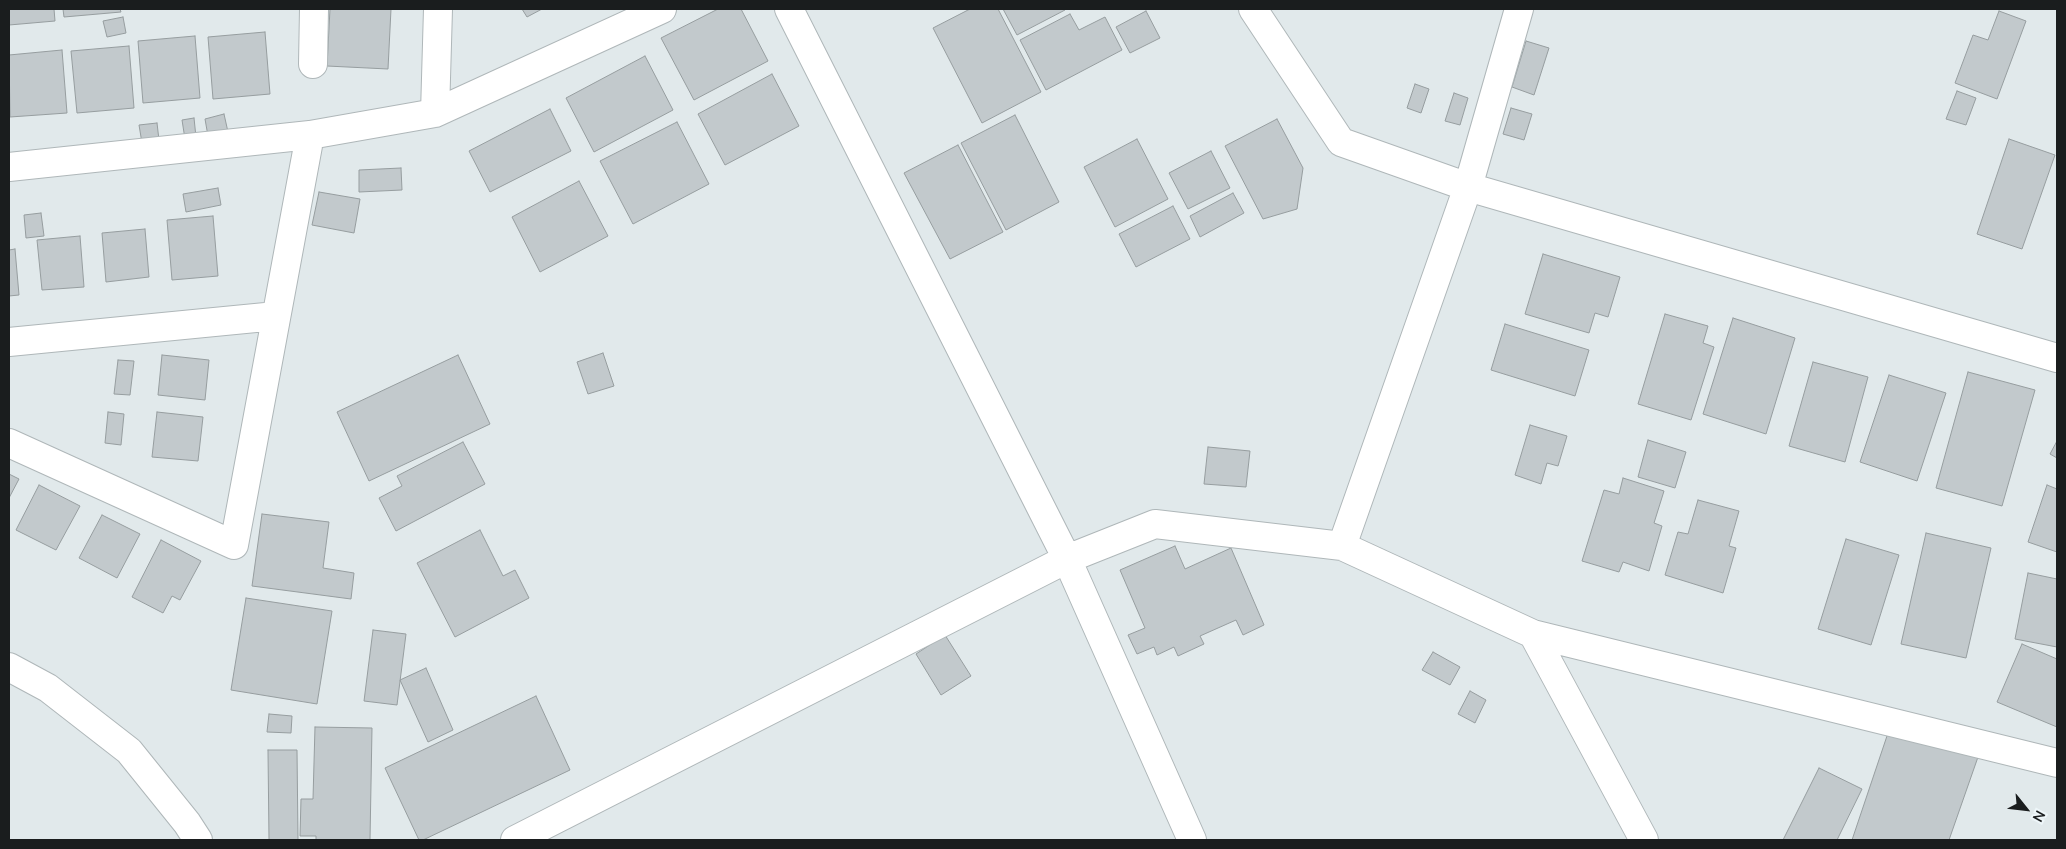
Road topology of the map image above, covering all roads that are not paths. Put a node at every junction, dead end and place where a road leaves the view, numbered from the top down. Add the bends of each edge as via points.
1 (314, 9) edge
2 (438, 9) edge
3 (662, 9) edge
4 (789, 9) edge
5 (1254, 9) edge
6 (1519, 9) edge
7 (313, 64) dead end
8 (435, 113) junction
9 (310, 135) junction
10 (9, 167) edge
11 (1468, 187) junction
12 (276, 316) junction
13 (9, 342) edge
14 (2057, 358) edge
15 (9, 443) edge
16 (1342, 546) junction
17 (1067, 559) junction
18 (1533, 634) junction
19 (9, 667) edge
20 (2057, 763) edge
21 (198, 840) edge
22 (515, 840) edge
23 (1192, 840) edge
24 (1644, 840) edge

1 - 7 street
2 - 8 street
3 - 8 street
4 - 17 street
5 - 11 street via 1342,142
6 - 11 street
8 - 9 street
9 - 10 street
9 - 12 street
11 - 14 street
11 - 16 street
12 - 13 street
12 - 15 street via 234,545
16 - 17 street via 1155,524
16 - 18 street
17 - 22 street
17 - 23 street
18 - 20 street
18 - 24 street
19 - 21 street via 48,688 129,751

